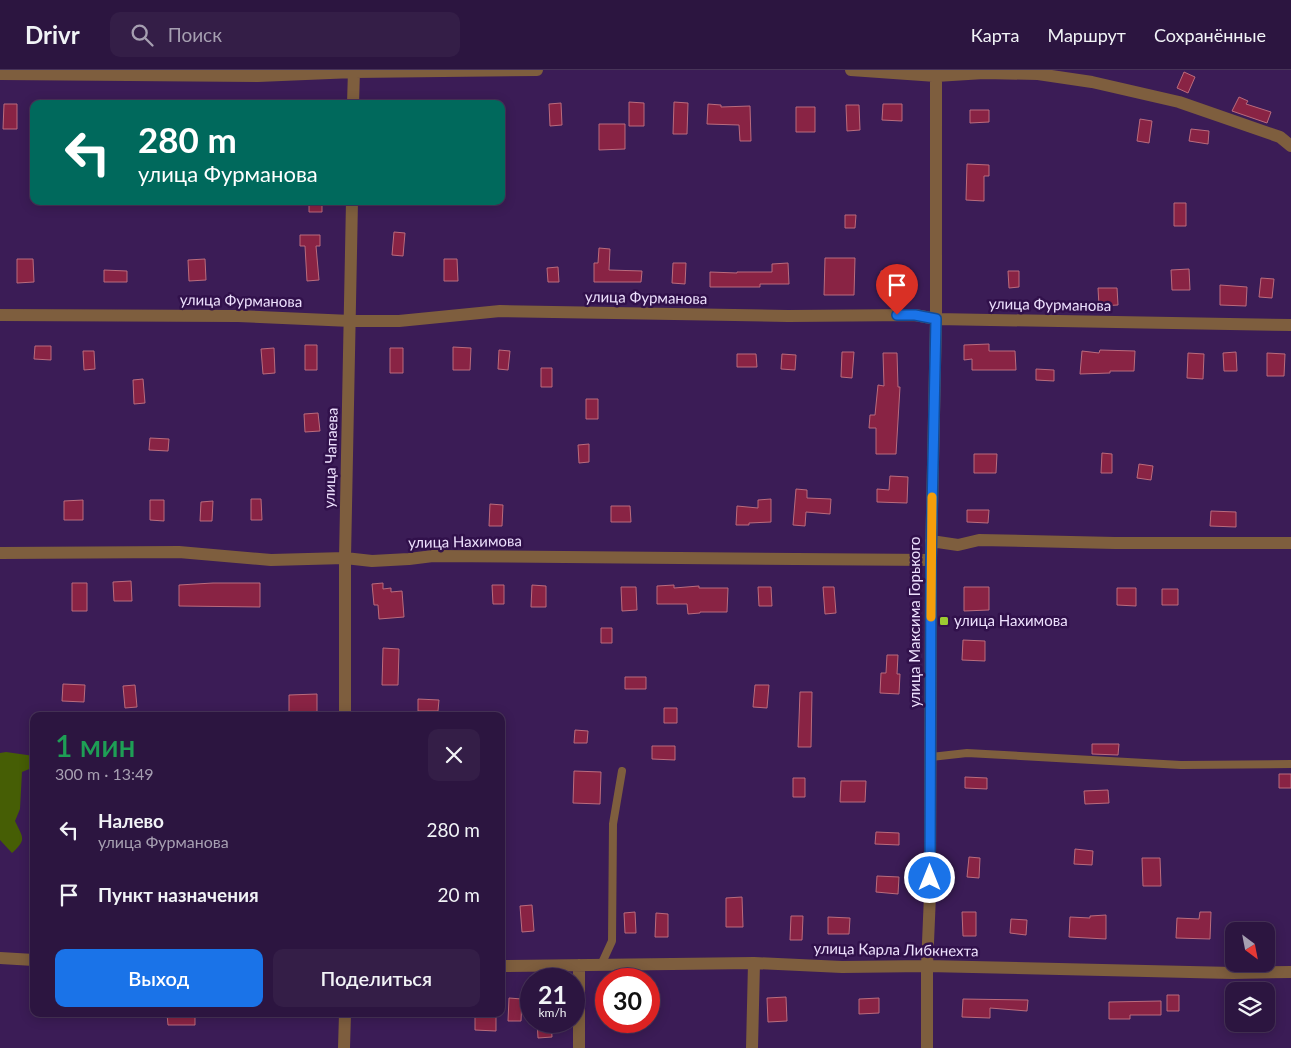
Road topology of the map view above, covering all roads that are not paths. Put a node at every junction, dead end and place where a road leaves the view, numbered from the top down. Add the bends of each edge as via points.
1 (537, 70) edge
2 (851, 70) edge
3 (354, 71) edge
4 (0, 74) edge
5 (936, 76) junction
6 (353, 100) edge
7 (1291, 146) edge
8 (352, 205) edge
9 (0, 315) edge
10 (936, 319) junction
11 (351, 321) junction
12 (1291, 325) edge
13 (931, 541) junction
14 (1291, 543) edge
15 (0, 553) edge
16 (344, 558) junction
17 (931, 560) junction
18 (345, 712) edge
19 (931, 757) junction
20 (1291, 764) edge
21 (622, 771) dead end
22 (0, 958) edge
23 (30, 960) edge
24 (754, 963) junction
25 (601, 965) junction
26 (505, 966) edge
27 (579, 966) junction
28 (927, 966) junction
29 (1291, 972) edge
30 (345, 1017) edge
31 (344, 1048) edge
32 (579, 1048) edge
33 (752, 1048) edge
34 (927, 1048) edge

1 - 3 street
2 - 5 street
3 - 4 street via 258,76
3 - 6 street
5 - 7 street via 1038,74 1092,82 1187,105 1280,137
5 - 10 street, улица Максима Горького
8 - 11 street, улица Чапаева
9 - 11 street, улица Фурманова via 238,316
10 - 11 street, улица Фурманова via 915,315 500,312 399,321
10 - 12 street, улица Фурманова
10 - 13 street, улица Максима Горького
11 - 16 street, улица Чапаева
13 - 14 street via 958,544 979,540
13 - 17 street, улица Максима Горького
15 - 16 street, улица Нахимова via 179,552 271,560
16 - 17 street, улица Нахимова via 372,561 443,556
16 - 18 street, улица Чапаева
17 - 19 street, улица Максима Горького
19 - 20 lane via 966,753 1182,764
19 - 28 street, улица Максима Горького
21 - 25 lane via 613,824 612,941
22 - 23 street
24 - 25 street, улица Карла Либкнехта
24 - 28 street, улица Карла Либкнехта
24 - 33 street
25 - 27 street, улица Карла Либкнехта
26 - 27 street, улица Карла Либкнехта
27 - 32 street
28 - 29 street, улица Карла Либкнехта
28 - 34 street, улица Максима Горького
30 - 31 street

